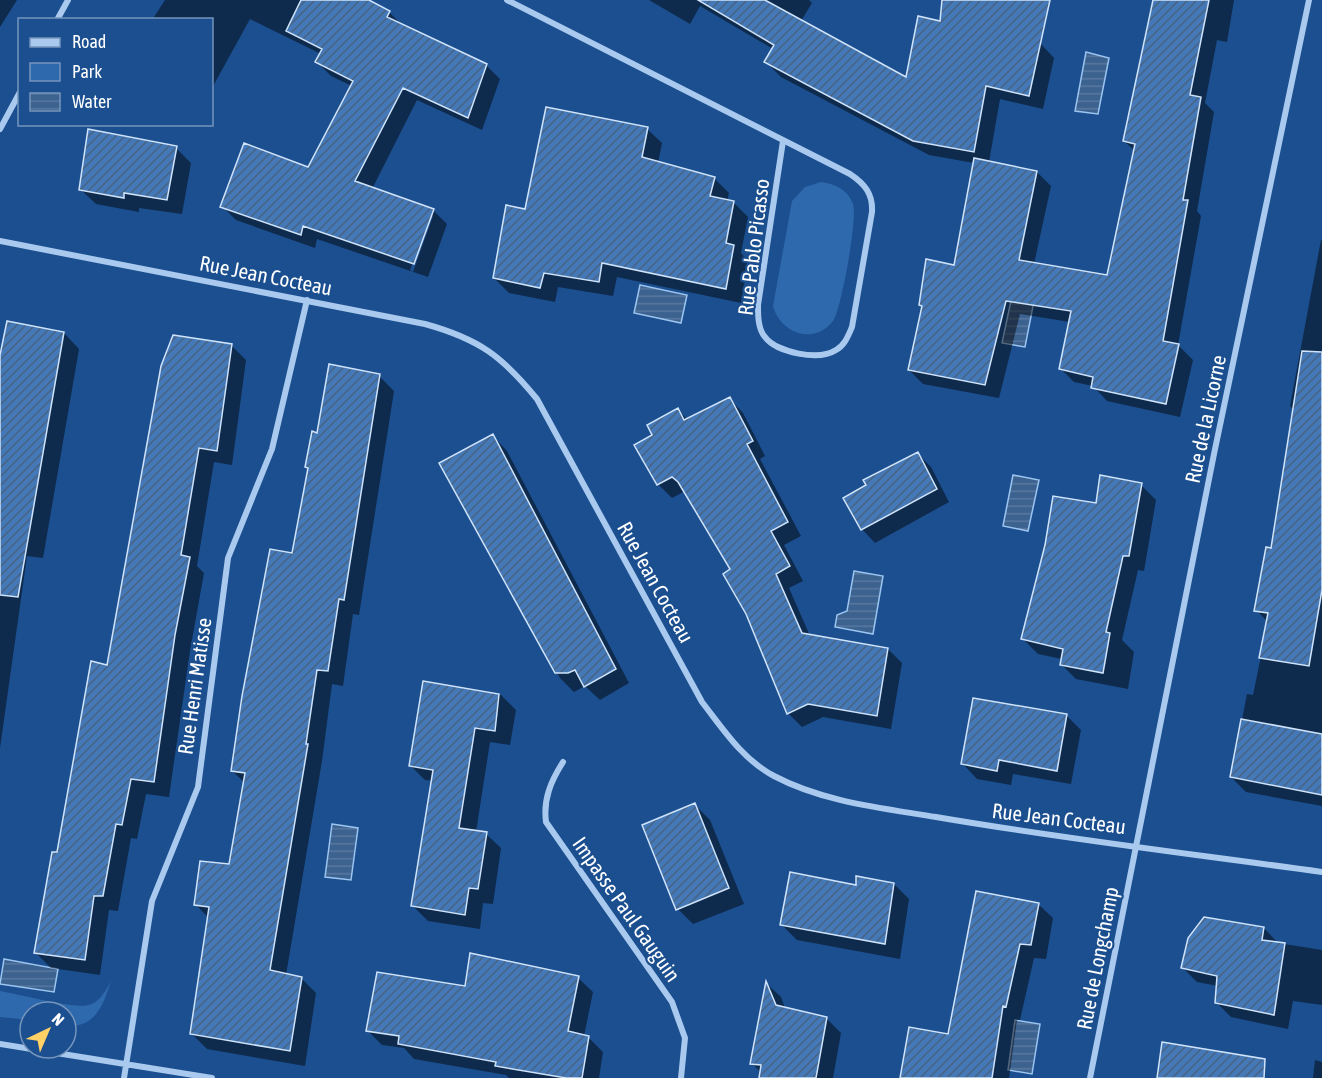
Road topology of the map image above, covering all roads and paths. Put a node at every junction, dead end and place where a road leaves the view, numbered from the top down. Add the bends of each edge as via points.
1 (68, 0) edge
2 (507, 0) edge
3 (1309, 0) edge
4 (58, 18) edge
5 (18, 96) edge
6 (0, 129) edge
7 (783, 141) junction
8 (0, 241) edge
9 (307, 300) junction
10 (563, 762) dead end
11 (1137, 845) junction
12 (1322, 872) edge
13 (0, 1044) edge
14 (125, 1065) junction
15 (124, 1078) edge
16 (212, 1078) edge
17 (681, 1078) edge
18 (1090, 1078) edge

1 - 4 street
2 - 7 street, Rue Pablo Picasso
3 - 11 street, Rue de la Licorne
5 - 6 street
7 - 7 street, Rue Pablo Picasso via 758,305 760,328 763,336 779,347 805,354 828,354 844,344 852,327 872,202 869,191 859,180
8 - 9 street, Rue Jean Cocteau
9 - 11 street, Rue Jean Cocteau via 457,333 492,353 524,383 537,399 702,702 752,762 795,785 856,803 993,827
9 - 14 street, Rue Henri Matisse via 272,449 228,558 198,787 152,901
10 - 17 street, Impasse Paul Gauguin via 547,795 546,822 672,1002 685,1038
11 - 12 street, Rue Jean Cocteau
11 - 18 street, Rue de Longchamp
13 - 14 street
14 - 15 street, Rue Henri Matisse
14 - 16 street

